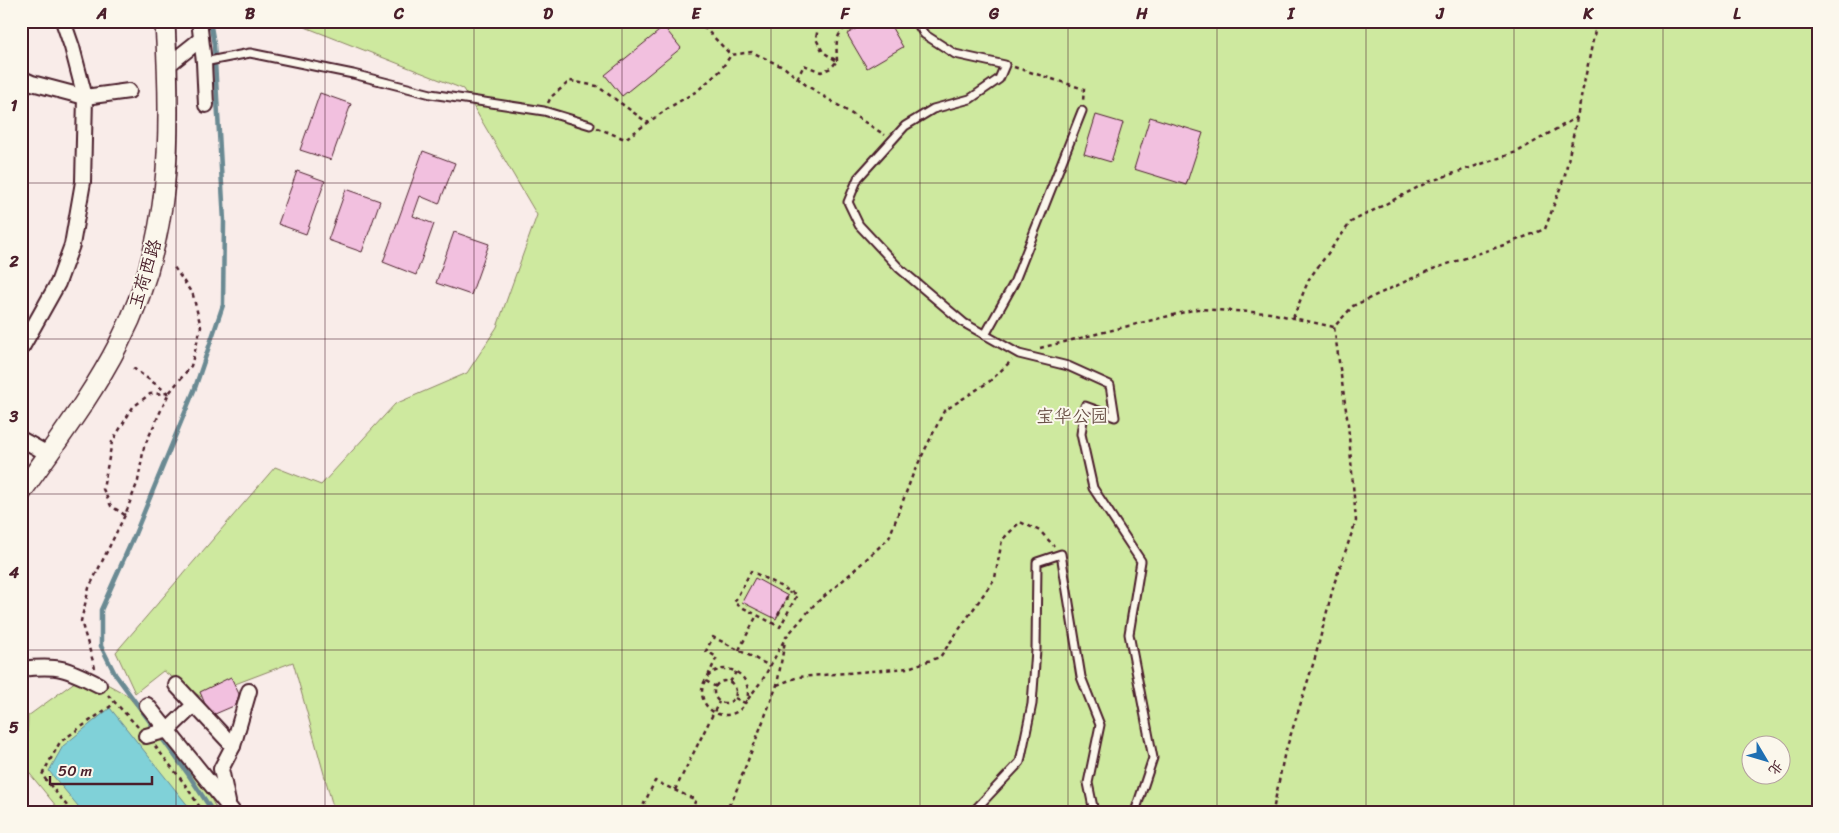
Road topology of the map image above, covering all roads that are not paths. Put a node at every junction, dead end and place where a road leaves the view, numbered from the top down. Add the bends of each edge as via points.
1 (63, 21) edge
2 (198, 21) edge
3 (916, 21) edge
4 (164, 23) edge
5 (200, 39) junction
6 (204, 62) junction
7 (167, 66) junction
8 (21, 78) edge
9 (129, 91) dead end
10 (85, 97) junction
11 (206, 105) dead end
12 (1082, 111) road end
13 (590, 126) road end
14 (985, 335) junction
15 (21, 349) edge
16 (21, 438) edge
17 (48, 454) junction
18 (21, 493) edge
19 (21, 669) edge
20 (176, 685) dead end
21 (99, 686) road end
22 (248, 691) dead end
23 (146, 705) dead end
24 (194, 705) junction
25 (168, 730) junction
26 (146, 736) road end
27 (234, 746) junction
28 (231, 808) edge
29 (973, 812) edge
30 (1094, 812) edge
31 (1135, 812) edge

1 - 10 street
2 - 5 street
3 - 14 lane via 924,34 955,54 1005,65 999,79 970,99 933,109 905,126 858,178 848,202 859,224 899,268 964,323
4 - 7 main road, 玉荷西路
5 - 6 street
5 - 7 street
6 - 11 street
6 - 13 lane via 250,53 431,94 544,111
7 - 17 main road, 玉荷西路 via 167,177 147,274 128,326 111,358
8 - 10 street
9 - 10 street
10 - 15 street via 83,182 72,245 58,283
12 - 14 lane via 1014,282
14 - 31 lane via 1019,354 1068,366 1110,385 1115,417 1085,406 1081,434 1093,488 1141,561 1129,634 1153,758
16 - 17 street
17 - 18 main road, 玉荷西路
19 - 21 street via 47,666 70,670
20 - 24 street
22 - 27 street
23 - 25 street
24 - 25 street
24 - 27 street
25 - 26 street
25 - 28 street
27 - 28 street via 221,769
29 - 30 lane via 1020,762 1032,704 1038,562 1061,554 1081,677 1100,725 1088,783

